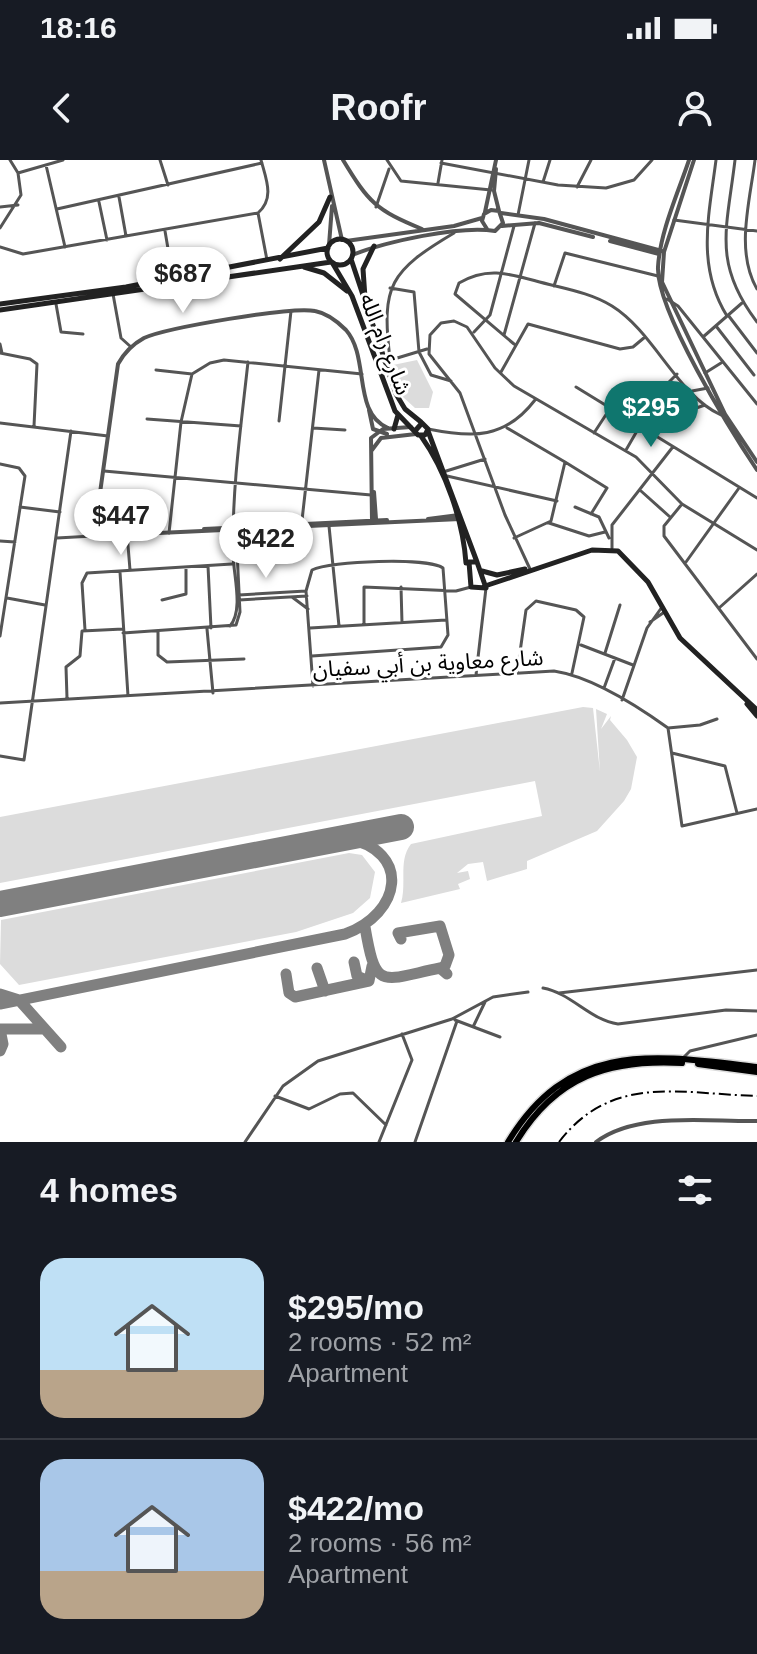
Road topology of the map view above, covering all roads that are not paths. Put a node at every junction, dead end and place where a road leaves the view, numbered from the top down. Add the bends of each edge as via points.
1 (10, 160) edge
2 (63, 160) edge
3 (160, 160) edge
4 (343, 160) edge
5 (387, 160) edge
6 (529, 160) edge
7 (550, 160) edge
8 (591, 160) edge
9 (652, 160) edge
10 (692, 160) edge
11 (716, 160) edge
12 (735, 160) edge
13 (755, 160) edge
14 (325, 161) edge
15 (496, 161) edge
16 (261, 162) edge
17 (441, 162) edge
18 (46, 165) junction
19 (390, 168) junction
20 (18, 173) junction
21 (494, 173) junction
22 (525, 178) junction
23 (543, 182) junction
24 (438, 183) junction
25 (168, 185) junction
26 (577, 187) junction
27 (492, 190) junction
28 (119, 197) junction
29 (330, 197) junction
30 (99, 202) junction
31 (332, 204) junction
32 (18, 205) junction
33 (0, 207) edge
34 (376, 207) junction
35 (57, 209) junction
36 (500, 212) junction
37 (258, 213) junction
38 (518, 215) junction
39 (483, 216) junction
40 (536, 220) junction
41 (672, 220) junction
42 (708, 223) junction
43 (514, 225) junction
44 (502, 226) junction
45 (727, 226) junction
46 (0, 228) edge
47 (487, 229) junction
48 (746, 229) junction
49 (164, 230) junction
50 (424, 230) junction
51 (757, 231) edge
52 (454, 233) junction
53 (126, 236) junction
54 (421, 238) junction
55 (107, 240) junction
56 (344, 241) junction
57 (663, 244) junction
58 (374, 246) junction
59 (0, 247) edge
60 (65, 247) junction
61 (328, 247) junction
62 (648, 250) junction
63 (423, 252) junction
64 (662, 253) junction
65 (352, 257) junction
66 (280, 259) junction
67 (267, 261) junction
68 (332, 263) junction
69 (658, 265) junction
70 (299, 266) junction
71 (502, 272) junction
72 (658, 276) junction
73 (520, 277) junction
74 (173, 278) junction
75 (554, 286) junction
76 (390, 288) junction
77 (757, 289) edge
78 (113, 294) junction
79 (352, 296) junction
80 (667, 299) junction
81 (742, 303) junction
82 (0, 304) edge
83 (56, 304) junction
84 (0, 310) edge
85 (291, 311) junction
86 (366, 311) junction
87 (728, 315) junction
88 (487, 320) junction
89 (757, 322) edge
90 (716, 326) junction
91 (474, 332) junction
92 (83, 334) dead end
93 (504, 335) junction
94 (645, 337) junction
95 (702, 337) junction
96 (0, 344) edge
97 (514, 344) junction
98 (131, 347) junction
99 (428, 349) junction
100 (419, 352) junction
101 (1, 353) edge
102 (757, 353) edge
103 (387, 360) junction
104 (248, 362) junction
105 (721, 363) junction
106 (285, 365) junction
107 (156, 370) dead end
108 (319, 370) junction
109 (705, 373) junction
110 (192, 374) junction
111 (362, 374) junction
112 (501, 374) junction
113 (677, 374) junction
114 (754, 375) dead end
115 (451, 381) junction
116 (626, 384) dead end
117 (576, 387) dead end
118 (711, 390) junction
119 (692, 391) junction
120 (698, 398) junction
121 (536, 399) junction
122 (757, 404) edge
123 (705, 405) junction
124 (369, 407) junction
125 (608, 407) junction
126 (398, 415) junction
127 (721, 415) junction
128 (670, 417) dead end
129 (147, 419) dead end
130 (279, 421) dead end
131 (181, 422) junction
132 (0, 423) edge
133 (640, 425) junction
134 (34, 426) junction
135 (241, 426) junction
136 (313, 428) junction
137 (507, 428) junction
138 (417, 429) junction
139 (345, 430) dead end
140 (428, 430) junction
141 (71, 431) junction
142 (376, 431) junction
143 (392, 431) junction
144 (594, 433) junction
145 (477, 434) junction
146 (108, 436) junction
147 (672, 448) junction
148 (626, 450) junction
149 (371, 452) junction
150 (485, 459) junction
151 (565, 462) junction
152 (757, 462) edge
153 (0, 464) edge
154 (757, 470) edge
155 (103, 471) junction
156 (445, 474) junction
157 (651, 475) junction
158 (175, 478) junction
159 (235, 482) junction
160 (496, 486) junction
161 (739, 488) junction
162 (305, 489) junction
163 (641, 491) junction
164 (373, 494) junction
165 (757, 498) edge
166 (557, 501) junction
167 (682, 504) junction
168 (20, 507) junction
169 (575, 507) dead end
170 (373, 511) junction
171 (60, 513) junction
172 (591, 514) junction
173 (460, 517) junction
174 (670, 517) junction
175 (384, 520) junction
176 (362, 521) junction
177 (374, 522) junction
178 (549, 523) junction
179 (716, 524) junction
180 (329, 526) junction
181 (301, 527) junction
182 (234, 529) junction
183 (168, 532) junction
184 (605, 532) junction
185 (127, 533) junction
186 (94, 536) junction
187 (57, 538) junction
188 (514, 538) junction
189 (0, 541) edge
190 (15, 542) junction
191 (611, 545) junction
192 (757, 550) edge
193 (477, 562) junction
194 (466, 563) junction
195 (685, 563) junction
196 (234, 564) junction
197 (333, 564) junction
198 (208, 566) junction
199 (186, 567) junction
200 (130, 570) junction
201 (527, 570) junction
202 (120, 571) junction
203 (482, 571) junction
204 (757, 574) edge
205 (401, 587) junction
206 (471, 587) junction
207 (487, 587) junction
208 (447, 589) junction
209 (306, 594) junction
210 (292, 597) junction
211 (7, 598) junction
212 (238, 598) junction
213 (162, 600) dead end
214 (45, 605) junction
215 (620, 605) dead end
216 (719, 608) junction
217 (308, 609) junction
218 (664, 609) junction
219 (448, 620) junction
220 (402, 623) junction
221 (364, 625) junction
222 (339, 626) junction
223 (209, 628) junction
224 (310, 628) junction
225 (85, 630) junction
226 (123, 631) junction
227 (158, 631) junction
228 (0, 636) edge
229 (579, 645) junction
230 (605, 653) junction
231 (312, 656) junction
232 (615, 658) junction
233 (244, 659) dead end
234 (757, 659) edge
235 (210, 660) junction
236 (633, 665) junction
237 (517, 673) junction
238 (572, 675) junction
239 (476, 676) junction
240 (313, 686) junction
241 (603, 690) junction
242 (213, 693) junction
243 (128, 696) junction
244 (67, 699) junction
245 (622, 700) junction
246 (33, 701) junction
247 (0, 703) edge
248 (757, 713) edge
249 (717, 719) dead end
250 (668, 728) junction
251 (672, 753) junction
252 (0, 756) edge
253 (757, 809) edge
254 (737, 813) junction
255 (757, 970) edge
256 (543, 988) dead end
257 (528, 992) dead end
258 (559, 993) junction
259 (485, 1001) junction
260 (757, 1011) edge
261 (454, 1020) junction
262 (473, 1027) junction
263 (402, 1034) junction
264 (757, 1035) edge
265 (500, 1037) dead end
266 (682, 1061) junction
267 (757, 1070) edge
268 (275, 1096) junction
269 (757, 1121) edge
270 (386, 1125) junction
271 (245, 1142) edge
272 (379, 1142) edge
273 (415, 1142) edge
274 (508, 1142) edge
275 (516, 1142) edge
276 (596, 1142) edge

1 - 20 street
2 - 18 street
3 - 25 street
4 - 34 street
5 - 19 street
6 - 22 street
7 - 23 street
8 - 26 street
9 - 26 street via 622,185
10 - 41 street
11 - 42 street
12 - 45 street
13 - 48 street
14 - 29 street
15 - 21 street
16 - 25 street
16 - 37 street via 268,197
17 - 21 street
17 - 24 street
18 - 20 street
18 - 35 street
19 - 24 street via 401,181
19 - 34 street
20 - 32 street
21 - 22 street
21 - 27 street
22 - 23 street
22 - 38 street
23 - 26 street
24 - 27 street
25 - 28 street
27 - 36 street
27 - 39 street
28 - 30 street
28 - 53 street
29 - 31 street
29 - 66 main road via 319,222
30 - 35 street
30 - 55 street
31 - 56 street
31 - 61 street
32 - 33 street
32 - 46 street
34 - 50 street
35 - 60 street
36 - 38 street
36 - 39 street via 491,210
36 - 44 street
37 - 49 street
37 - 67 street
38 - 40 street
39 - 47 street
39 - 50 street
40 - 43 street
40 - 62 street
40 - 73 street
41 - 42 street
41 - 57 street
41 - 64 street
42 - 45 street
42 - 87 street via 709,278
43 - 44 street
43 - 71 street
44 - 47 street
45 - 48 street
45 - 81 street via 727,267
47 - 52 street
48 - 51 street
48 - 77 street via 747,263
49 - 53 street
49 - 74 street
50 - 56 street
52 - 54 street
52 - 63 street
53 - 55 street
54 - 58 street
54 - 63 street
55 - 60 street
56 - 61 main road
56 - 65 main road, شارع رام الله
57 - 62 street
57 - 64 street
58 - 65 street
58 - 86 main road via 363,269
59 - 60 street via 23,254
61 - 66 main road
61 - 68 main road, شارع رام الله
62 - 64 street
62 - 69 street
63 - 76 street
64 - 69 street
64 - 80 street
65 - 68 main road via 342,265
65 - 86 main road, شارع رام الله
66 - 67 main road
67 - 74 main road
68 - 70 main road
68 - 79 main road, شارع رام الله
69 - 72 street
70 - 78 main road
70 - 79 main road via 324,273
71 - 73 street
71 - 88 street
71 - 88 street via 478,274 455,290
72 - 75 street via 565,253
72 - 118 street via 661,293
73 - 75 street
73 - 93 street
74 - 82 main road
75 - 94 street via 611,305
76 - 100 street via 414,292
76 - 103 street via 385,311
78 - 83 main road
78 - 98 street via 121,338
79 - 126 main road, شارع رام الله
80 - 95 street
80 - 109 street
81 - 87 street
81 - 89 street
83 - 84 main road
83 - 92 street via 61,332
85 - 98 street via 157,333
85 - 106 street
85 - 111 street via 316,311 346,330
86 - 103 main road, شارع رام الله
87 - 90 street
87 - 102 street
88 - 91 street
88 - 93 street
90 - 95 street
90 - 114 street
91 - 99 street via 457,322 441,323 430,335
91 - 112 street
93 - 97 street
94 - 97 street via 620,349 530,324
94 - 113 street
95 - 105 street
96 - 101 street
97 - 112 street
98 - 146 street via 118,364
99 - 100 street
99 - 115 street
100 - 103 street
100 - 115 street via 431,375
101 - 134 street via 37,364
103 - 138 main road, شارع رام الله via 399,401
104 - 106 street
104 - 110 street via 217,361
104 - 135 street
105 - 109 street
105 - 122 street
106 - 108 street
106 - 130 street
107 - 110 street
108 - 111 street
108 - 136 street
109 - 118 street
110 - 131 street
111 - 124 street
112 - 121 street
113 - 119 street
113 - 133 street
115 - 145 street
116 - 125 street
117 - 125 street
118 - 119 street
118 - 120 street
118 - 127 street
118 - 152 street
119 - 120 street
120 - 123 street
121 - 137 street
121 - 144 street
123 - 127 street
123 - 128 street
124 - 142 street
124 - 143 street via 377,422
125 - 133 street
125 - 144 street
126 - 138 main road, شارع رام الله
126 - 143 main road
127 - 154 street
129 - 131 street
131 - 135 street
131 - 158 street
132 - 134 street
133 - 147 street
133 - 148 street
134 - 141 street
135 - 159 street
136 - 139 street
136 - 162 street
137 - 145 street
137 - 151 street
138 - 140 main road
138 - 143 street
138 - 143 street
138 - 156 main road, شارع رام الله
140 - 145 street
140 - 156 main road, شارع رام الله
141 - 146 street
141 - 171 street
142 - 143 street
142 - 149 street
143 - 149 street
144 - 148 street
145 - 150 street
146 - 155 street
147 - 157 street
147 - 161 street
148 - 157 street
149 - 164 street
150 - 156 street
150 - 160 street
151 - 166 street
151 - 172 street via 607,488
153 - 168 street via 23,471
155 - 158 street
155 - 186 street
156 - 160 street
156 - 173 main road, شارع رام الله
157 - 163 street
157 - 167 street
158 - 159 street
158 - 183 street
159 - 162 street
159 - 182 street
160 - 166 street
160 - 188 street
161 - 165 street
161 - 179 street
162 - 164 street
162 - 181 street
163 - 174 street
163 - 191 street via 612,525
164 - 170 street
166 - 178 street
167 - 174 street
167 - 179 street
168 - 171 street
168 - 190 street
169 - 172 street
170 - 175 street
170 - 176 street
170 - 177 street
171 - 187 street
172 - 184 street via 600,518
173 - 175 street
173 - 177 street
173 - 193 main road, شارع رام الله
173 - 194 main road, شارع رام الله
174 - 195 street via 664,533
175 - 177 street
176 - 177 street
176 - 180 street
177 - 180 street
178 - 184 street via 589,536
178 - 188 street
179 - 192 street
179 - 195 street
180 - 181 street
180 - 197 street
181 - 182 street
182 - 183 street
182 - 196 street
183 - 185 street
184 - 191 street
185 - 186 street
185 - 200 street
186 - 187 street
187 - 214 street
188 - 201 street
189 - 190 street
190 - 211 street
191 - 201 main road
191 - 218 main road via 639,570
193 - 194 main road
193 - 203 main road, شارع رام الله
194 - 206 main road, شارع رام الله
195 - 216 street
196 - 198 street
196 - 212 street
197 - 208 street via 435,563 444,571
197 - 209 street via 312,570
197 - 222 street
198 - 199 street
198 - 223 street
199 - 200 street
199 - 213 street via 186,594
200 - 202 street
201 - 203 main road via 497,575
201 - 207 main road
202 - 225 street via 85,576
202 - 226 street
203 - 207 main road, شارع رام الله
204 - 216 street
205 - 208 street
205 - 220 street
205 - 221 street via 364,587
206 - 207 main road
206 - 208 street
207 - 239 street
208 - 219 street
209 - 210 street
209 - 212 street
209 - 217 street
210 - 212 street
210 - 217 street
211 - 214 street
211 - 228 street
212 - 223 street via 230,626
214 - 246 street
215 - 230 street
216 - 234 street
217 - 224 street
218 - 236 street via 650,622
218 - 248 main road via 694,653
219 - 220 street
219 - 231 street via 446,640 437,649
220 - 221 street
221 - 222 street
222 - 224 street
223 - 227 street
223 - 235 street
224 - 231 street
225 - 226 street
225 - 244 street via 80,656 66,667
226 - 227 street
226 - 243 street
227 - 235 street via 163,661
229 - 230 street
229 - 237 street via 585,621 580,612 529,603
229 - 238 street
230 - 232 street
231 - 240 street
232 - 236 street
232 - 241 street
233 - 235 street
235 - 242 street
236 - 245 street
237 - 238 street, شارع معاوية بن أبي سفيان
237 - 239 street, شارع معاوية بن أبي سفيان
238 - 241 street, شارع معاوية بن أبي سفيان
239 - 240 street, شارع معاوية بن أبي سفيان
240 - 242 street, شارع معاوية بن أبي سفيان
241 - 245 street, شارع معاوية بن أبي سفيان
242 - 243 street, شارع معاوية بن أبي سفيان
243 - 244 street, شارع معاوية بن أبي سفيان
244 - 246 street, شارع معاوية بن أبي سفيان
245 - 250 street, شارع معاوية بن أبي سفيان
246 - 247 street, شارع معاوية بن أبي سفيان
246 - 252 street via 24,760
249 - 250 street
250 - 251 street
251 - 254 street via 725,766
251 - 254 street via 680,825
253 - 254 street
255 - 258 street
256 - 258 street
257 - 259 street
258 - 260 street via 618,1024
259 - 261 street
259 - 262 street
261 - 262 street
261 - 263 street
261 - 273 street
262 - 265 street
263 - 268 street via 318,1061 292,1077
263 - 270 street via 412,1060
264 - 266 street via 690,1051
266 - 267 main road
266 - 274 main road via 634,1057 594,1067 551,1092
266 - 275 main road via 633,1061 585,1077 542,1108
268 - 270 street via 309,1109 353,1093
268 - 271 street
269 - 276 street via 647,1123 613,1131
270 - 272 street

